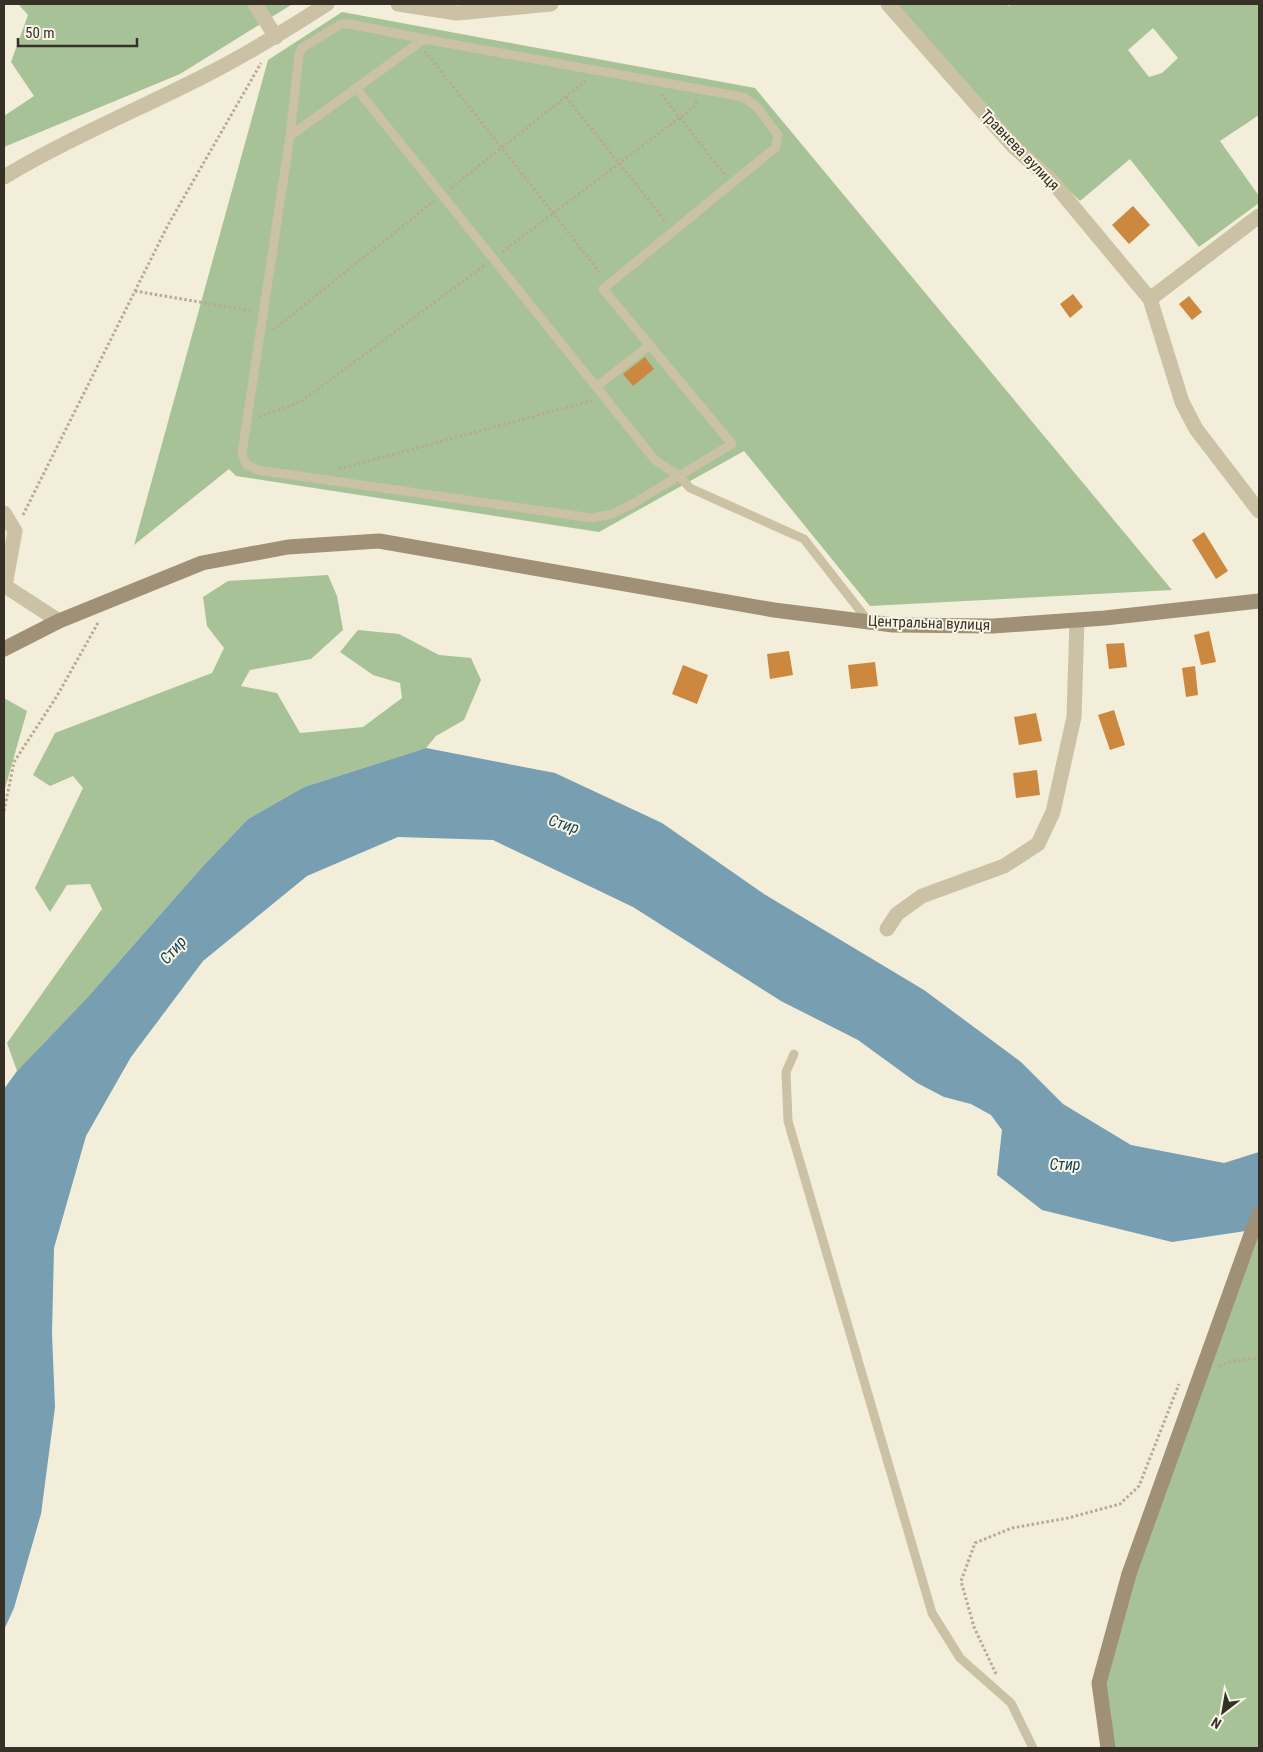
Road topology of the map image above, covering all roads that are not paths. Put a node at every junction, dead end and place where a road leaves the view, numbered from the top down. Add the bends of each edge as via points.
1 (255, 4) edge
2 (327, 4) edge
3 (398, 4) edge
4 (550, 4) edge
5 (888, 4) edge
6 (454, 9) edge
7 (276, 37) junction
8 (421, 41) junction
9 (356, 88) junction
10 (290, 136) junction
11 (4, 178) edge
12 (1259, 216) edge
13 (1150, 298) junction
14 (650, 345) junction
15 (596, 387) junction
16 (679, 476) junction
17 (1259, 511) edge
18 (4, 513) edge
19 (5, 586) edge
20 (1259, 601) edge
21 (1077, 620) junction
22 (59, 621) junction
23 (869, 622) junction
24 (4, 648) edge
25 (886, 929) dead end
26 (794, 1054) dead end
27 (1259, 1214) edge
28 (1033, 1748) edge
29 (1108, 1748) edge

1 - 7 street
2 - 7 street
3 - 6 street
4 - 6 street
5 - 13 street, Травнева вулиця via 1014,147 1052,180
7 - 11 street via 44,154
8 - 9 lane
8 - 10 lane via 341,24 302,48
8 - 14 lane via 743,97 757,107 778,135 776,147 603,289
9 - 10 lane
9 - 15 lane
10 - 16 lane via 242,453 246,464 257,470 592,518 612,514
12 - 13 street
13 - 17 street, Травнева вулиця via 1182,402 1196,430
14 - 15 lane
14 - 16 lane via 732,444
15 - 16 lane via 655,460
16 - 23 lane via 690,488 804,539
18 - 19 street via 15,532
19 - 22 street
20 - 21 street, Центральна вулиця
21 - 23 street, Центральна вулиця via 993,626
21 - 25 street via 1074,717 1053,812 1038,844 1004,866 922,896 897,914
22 - 23 street, Центральна вулиця via 202,562 288,547 379,540 774,610
22 - 24 street, Центральна вулиця
26 - 28 lane via 786,1072 788,1121 932,1613 960,1658 1011,1703
27 - 29 street, bridge via 1129,1574 1099,1684

